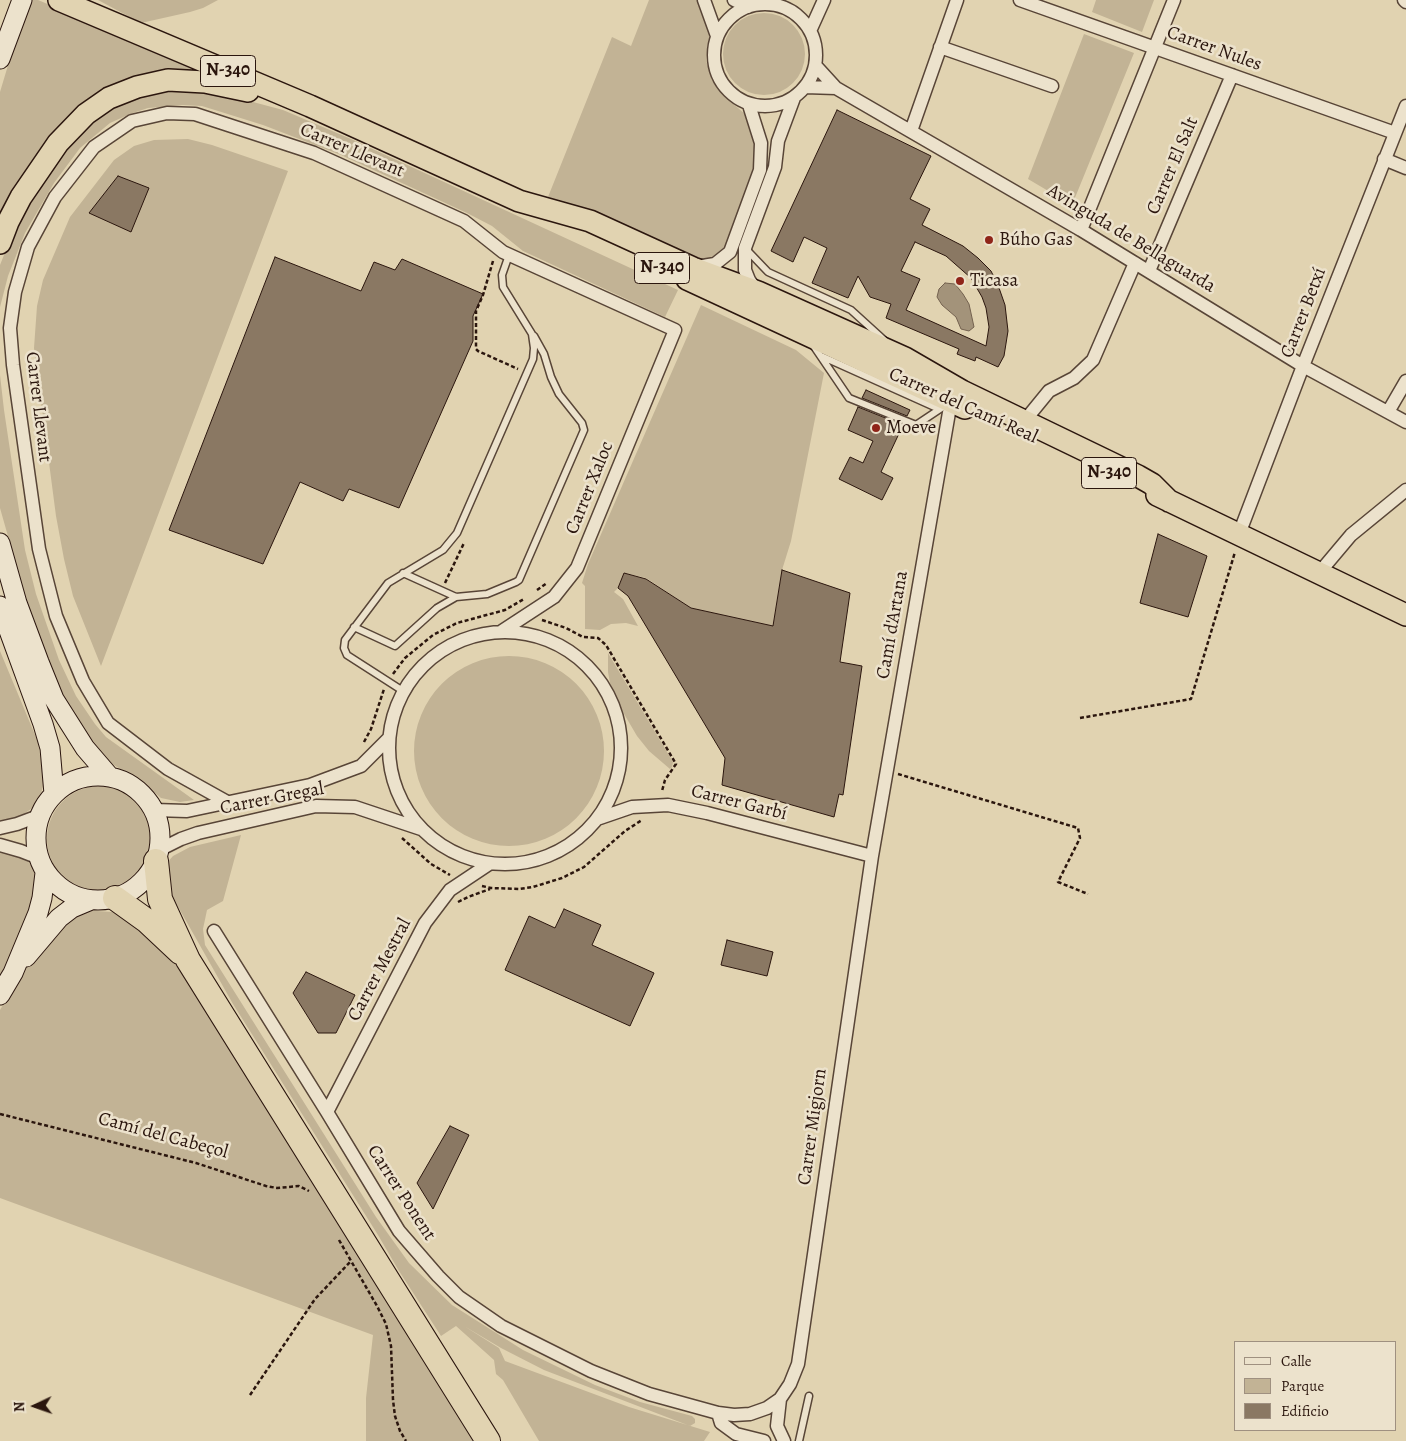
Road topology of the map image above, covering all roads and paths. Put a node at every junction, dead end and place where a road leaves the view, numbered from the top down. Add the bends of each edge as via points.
1 (59, 0) edge
2 (704, 0) edge
3 (734, 0) edge
4 (794, 0) edge
5 (824, 0) edge
6 (957, 0) edge
7 (1020, 0) edge
8 (1174, 0) edge
9 (20, 4) edge
10 (781, 6) junction
11 (748, 7) junction
12 (810, 32) junction
13 (717, 36) junction
14 (940, 47) junction
15 (1155, 47) junction
16 (0, 59) edge
17 (815, 65) junction
18 (1232, 75) junction
19 (1052, 86) dead end
20 (805, 87) junction
21 (836, 88) junction
22 (794, 98) junction
23 (749, 104) junction
24 (310, 106) junction
25 (1406, 106) edge
26 (911, 131) junction
27 (1395, 134) junction
28 (1384, 159) junction
29 (1406, 168) edge
30 (519, 201) junction
31 (1081, 230) junction
32 (0, 243) edge
33 (745, 248) junction
34 (509, 255) junction
35 (493, 260) dead end
36 (1135, 263) junction
37 (693, 268) junction
38 (1149, 270) junction
39 (758, 292) junction
40 (529, 329) junction
41 (675, 330) joint
42 (805, 334) junction
43 (820, 355) junction
44 (906, 358) junction
45 (1303, 366) junction
46 (527, 373) junction
47 (1406, 381) edge
48 (945, 405) junction
49 (1027, 411) joint
50 (1388, 412) junction
51 (1406, 422) edge
52 (1048, 432) junction
53 (1406, 490) edge
54 (1169, 501) junction
55 (1240, 534) junction
56 (464, 541) dead end
57 (0, 543) edge
58 (1319, 573) junction
59 (403, 574) junction
60 (452, 586) dead end
61 (456, 597) junction
62 (0, 606) edge
63 (526, 615) junction
64 (1406, 615) edge
65 (354, 627) junction
66 (502, 631) junction
67 (388, 682) junction
68 (403, 691) junction
69 (1080, 718) dead end
70 (389, 738) junction
71 (362, 746) dead end
72 (886, 771) junction
73 (110, 777) junction
74 (54, 794) junction
75 (229, 803) junction
76 (656, 806) junction
77 (154, 810) junction
78 (40, 815) junction
79 (597, 819) junction
80 (0, 828) edge
81 (421, 830) junction
82 (398, 836) dead end
83 (0, 845) edge
84 (158, 856) junction
85 (872, 856) junction
86 (489, 864) junction
87 (42, 866) junction
88 (464, 880) junction
89 (491, 888) junction
90 (1088, 894) dead end
91 (115, 898) junction
92 (91, 900) junction
93 (451, 907) dead end
94 (214, 931) dead end
95 (188, 960) junction
96 (13, 973) junction
97 (0, 995) edge
98 (327, 1112) junction
99 (0, 1114) edge
100 (313, 1196) dead end
101 (337, 1237) dead end
102 (351, 1261) junction
103 (250, 1394) dead end
104 (809, 1396) dead end
105 (780, 1399) junction
106 (718, 1414) junction
107 (406, 1441) edge
108 (488, 1441) edge
109 (764, 1441) edge
110 (784, 1441) edge
111 (799, 1441) edge

1 - 24 highway, N-340
2 - 13 street
3 - 11 street
4 - 10 street
5 - 12 street
6 - 14 street
7 - 15 street, Carrer Nules
8 - 15 street
9 - 16 main road
10 - 11 street via 764,4
10 - 12 street via 798,16
11 - 13 street via 724,23
12 - 17 street via 815,48
13 - 23 street via 713,52 715,69 722,85 734,97
14 - 19 street
14 - 26 street
15 - 18 street, Carrer Nules
15 - 31 street
17 - 20 street
17 - 21 street, Avinguda de Bellaguarda
18 - 27 street, Carrer Nules
18 - 38 street, Carrer El Salt
20 - 21 street, Avinguda de Bellaguarda
20 - 22 street
21 - 26 street, Avinguda de Bellaguarda
22 - 23 street via 780,105 764,107
22 - 33 street via 778,141 775,166
23 - 37 street via 761,143 760,170 730,252 715,264
24 - 30 highway, N-340
24 - 32 highway via 205,82 168,80 122,92 86,114 58,143 21,197
25 - 27 street, Carrer Betxí
26 - 31 street, Avinguda de Bellaguarda
27 - 28 street, Carrer Betxí
28 - 29 street
28 - 45 street, Carrer Betxí
30 - 37 highway via 590,221
30 - 42 highway, Carrer del Camí Real / N-340
31 - 36 street, Avinguda de Bellaguarda
33 - 39 street via 745,270
33 - 44 lane via 768,272 851,310
34 - 40 lane via 502,275 503,287
34 - 41 street, Carrer Llevant
34 - 75 street, Carrer Llevant via 464,221 314,152 195,114 167,113 132,121 94,147 55,196 28,247 10,328 38,549 56,616 83,681 108,722 168,769
35 - 46 path via 476,311 476,349
36 - 38 street, Avinguda de Bellaguarda
36 - 49 street via 1093,360 1074,378 1049,391
37 - 39 highway
38 - 45 street, Avinguda de Bellaguarda
39 - 44 highway
40 - 46 lane via 534,354
40 - 61 lane via 544,354 559,394 584,430 519,580 487,594
41 - 63 street, Carrer Xaloc via 578,568 554,597
42 - 43 lane
42 - 48 highway, Carrer del Camí Real / N-340
43 - 48 lane
43 - 48 lane via 849,398 916,425
44 - 52 highway via 945,377 962,391
45 - 50 street, Avinguda de Bellaguarda
45 - 55 street, Carrer Betxí
46 - 59 lane via 457,534 442,550
47 - 50 street
48 - 54 highway, Carrer del Camí Real / N-340
48 - 72 street, Camí d'Artana
49 - 52 lane
50 - 51 street, Avinguda de Bellaguarda
52 - 54 highway via 1138,476 1152,484
53 - 58 street via 1351,535
54 - 55 highway, Carrer del Camí Real / N-340
55 - 58 highway, Carrer del Camí Real / N-340
55 - 69 path via 1191,699
56 - 60 path via 446,583
57 - 73 main road via 38,662 54,699 85,748
58 - 64 highway, Carrer del Camí Real / N-340
59 - 61 lane
59 - 65 lane via 388,583
61 - 65 lane via 438,608 395,646
62 - 74 main road via 50,748
63 - 66 street, Carrer Xaloc
63 - 67 path via 505,610 446,628 405,658
63 - 76 path via 566,628 583,638 598,638 606,645 676,764 665,780
65 - 67 lane via 345,640 347,655
66 - 68 street via 462,639 442,651 428,660
66 - 79 street via 539,636 572,652 599,679 616,712 621,749 615,786
67 - 68 lane
67 - 71 path
68 - 70 street via 393,714
70 - 75 street, Carrer Gregal via 361,766 310,785
70 - 81 street via 390,771 402,802
72 - 85 street, Camí d'Artana
72 - 90 path via 1078,828 1080,838 1058,882
73 - 74 main road via 91,776 72,781
73 - 77 main road via 128,783 143,794
74 - 78 main road
75 - 77 street, Carrer Gregal via 187,811
76 - 79 street, Carrer Garbí via 632,806
76 - 85 street, Carrer Garbí via 668,805 707,813
76 - 89 path via 650,815 625,831 584,867 562,878 533,887
77 - 84 main road via 160,828
78 - 80 street
78 - 87 main road via 36,838
79 - 86 street via 576,840 549,856 520,864
81 - 84 street, Carrer Gregal via 355,806 316,806 198,833 181,839
81 - 86 street via 452,852
82 - 88 path via 431,864
83 - 87 street via 21,850
84 - 91 main road via 140,884
84 - 95 highway via 160,899
85 - 105 street, Carrer Migjorn via 798,1364
86 - 88 street, Carrer Mestral
87 - 92 main road via 59,887 74,896
87 - 96 main road via 42,898
88 - 89 path
88 - 98 street, Carrer Mestral via 450,890 425,923
89 - 93 path
91 - 92 main road
91 - 95 highway via 147,921
92 - 96 main road via 59,918
94 - 98 street, Carrer Ponent
95 - 108 highway
96 - 97 main road
98 - 106 street, Carrer Ponent via 399,1231 438,1276 478,1312 591,1371 650,1394
99 - 100 path, Camí del Cabeçol via 196,1163 266,1186 299,1186
101 - 102 path
102 - 103 path via 315,1299
102 - 107 path via 386,1324 391,1346 393,1400 400,1431
104 - 111 lane
105 - 106 street, Carrer Ponent via 750,1414
105 - 110 street via 778,1426
106 - 109 street via 721,1423 736,1434

